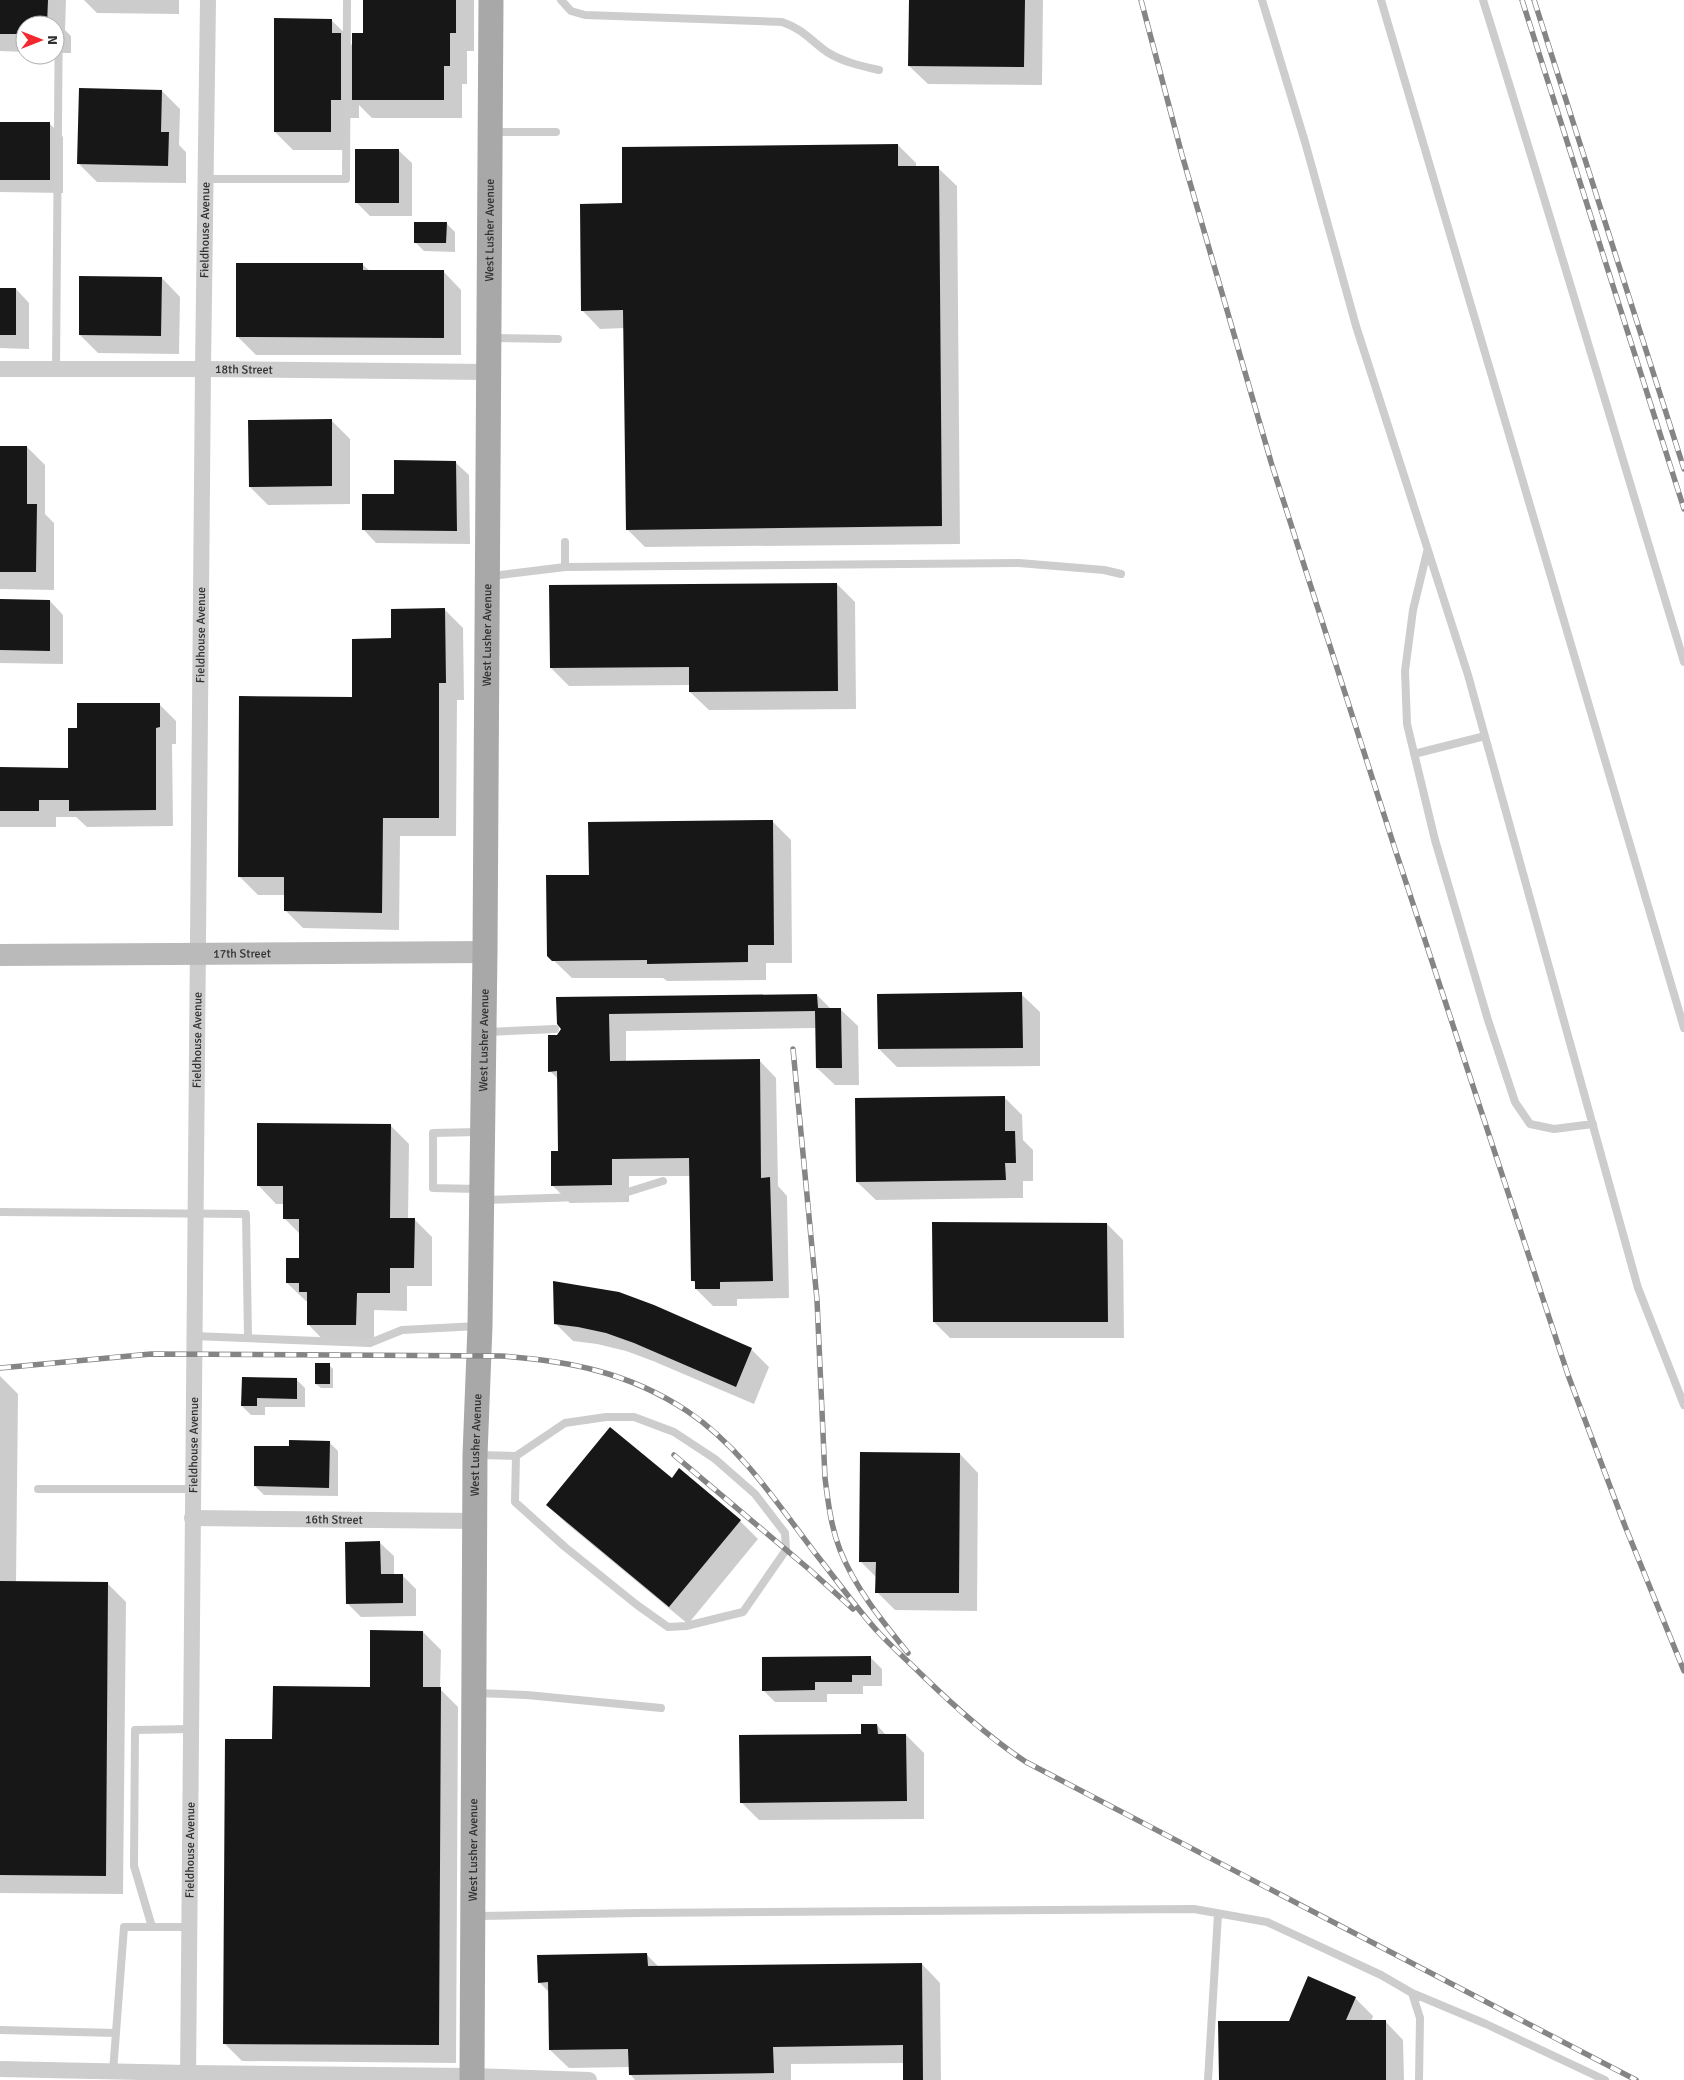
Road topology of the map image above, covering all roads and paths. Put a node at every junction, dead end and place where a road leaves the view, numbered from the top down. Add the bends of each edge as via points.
1 (60, 0) edge
2 (208, 0) edge
3 (347, 0) edge
4 (491, 0) edge
5 (561, 0) edge
6 (1262, 0) edge
7 (1380, 0) edge
8 (1483, 0) edge
9 (879, 70) dead end
10 (490, 132) junction
11 (556, 132) dead end
12 (206, 178) junction
13 (488, 338) junction
14 (558, 339) dead end
15 (0, 369) edge
16 (56, 369) junction
17 (203, 369) junction
18 (488, 372) junction
19 (565, 542) dead end
20 (1427, 550) junction
21 (565, 568) junction
22 (1121, 574) dead end
23 (487, 576) junction
24 (1684, 662) edge
25 (1485, 736) junction
26 (1414, 754) junction
27 (485, 952) junction
28 (199, 954) junction
29 (0, 955) edge
30 (1684, 1028) edge
31 (555, 1029) dead end
32 (484, 1032) junction
33 (1593, 1124) junction
34 (483, 1132) junction
35 (663, 1181) dead end
36 (482, 1195) junction
37 (0, 1212) edge
38 (196, 1212) junction
39 (480, 1326) junction
40 (194, 1336) junction
41 (248, 1338) junction
42 (1684, 1405) edge
43 (475, 1455) junction
44 (516, 1456) junction
45 (38, 1488) dead end
46 (192, 1489) junction
47 (192, 1518) junction
48 (476, 1521) junction
49 (474, 1693) junction
50 (661, 1708) dead end
51 (190, 1729) junction
52 (1218, 1914) junction
53 (473, 1916) junction
54 (152, 1927) junction
55 (189, 1927) junction
56 (1412, 1993) junction
57 (0, 2030) edge
58 (116, 2032) junction
59 (0, 2069) edge
60 (113, 2072) junction
61 (44, 2075) edge
62 (188, 2077) edge
63 (237, 2077) edge
64 (336, 2077) edge
65 (472, 2078) edge
66 (589, 2080) edge
67 (1208, 2080) edge
68 (1419, 2080) edge
69 (1605, 2080) edge

1 - 16 lane
2 - 12 street, Fieldhouse Avenue
3 - 12 lane via 346,180
4 - 10 main road, West Lusher Avenue
5 - 9 lane via 571,11 585,15 782,22 797,27 842,59
6 - 20 lane via 1356,326
7 - 30 lane
8 - 24 lane
10 - 11 lane
10 - 13 main road, West Lusher Avenue
12 - 17 street, Fieldhouse Avenue
13 - 14 lane
13 - 18 main road, West Lusher Avenue
15 - 16 street, 18th Street
16 - 17 street, 18th Street
17 - 18 street, 18th Street
17 - 28 street, Fieldhouse Avenue
18 - 23 main road, West Lusher Avenue
19 - 21 lane
20 - 25 lane
20 - 26 lane via 1413,610 1405,671 1407,724
21 - 22 lane via 1019,563
21 - 23 lane
23 - 27 main road, West Lusher Avenue
25 - 26 lane
25 - 33 lane
26 - 33 lane via 1435,840 1515,1102 1530,1124 1554,1129
27 - 28 street, 17th Street
27 - 32 main road, West Lusher Avenue
28 - 29 street, 17th Street
28 - 38 street, Fieldhouse Avenue
31 - 32 lane
32 - 34 main road, West Lusher Avenue
33 - 42 lane via 1638,1288
34 - 36 main road, West Lusher Avenue
34 - 36 lane via 433,1133 433,1188
35 - 36 lane via 615,1196
36 - 39 main road, West Lusher Avenue
37 - 38 lane
38 - 40 street, Fieldhouse Avenue
38 - 41 lane via 246,1214
39 - 41 lane via 402,1330 370,1343
39 - 43 main road, West Lusher Avenue
40 - 41 lane
40 - 46 street, Fieldhouse Avenue
43 - 44 lane
43 - 48 main road, West Lusher Avenue
44 - 44 lane via 515,1502 564,1547 668,1627 686,1626 743,1612 786,1550 785,1533 755,1494 722,1465 674,1432 634,1417 565,1422
45 - 46 lane
46 - 47 street, Fieldhouse Avenue
47 - 48 street, 16th Street
47 - 51 street, Fieldhouse Avenue
48 - 49 main road, West Lusher Avenue
49 - 50 lane
49 - 53 main road, West Lusher Avenue
51 - 54 lane via 135,1730 134,1866
51 - 55 street, Fieldhouse Avenue
52 - 53 lane via 1194,1909
52 - 56 lane via 1267,1922 1381,1975
52 - 67 lane
53 - 65 main road, West Lusher Avenue
54 - 55 lane
54 - 58 lane via 124,1928
55 - 62 street, Fieldhouse Avenue
56 - 68 lane via 1420,2018
56 - 69 lane
57 - 58 lane
58 - 60 lane
59 - 61 street
60 - 61 street
60 - 62 street
62 - 63 street
63 - 64 street
64 - 65 street
65 - 66 street

